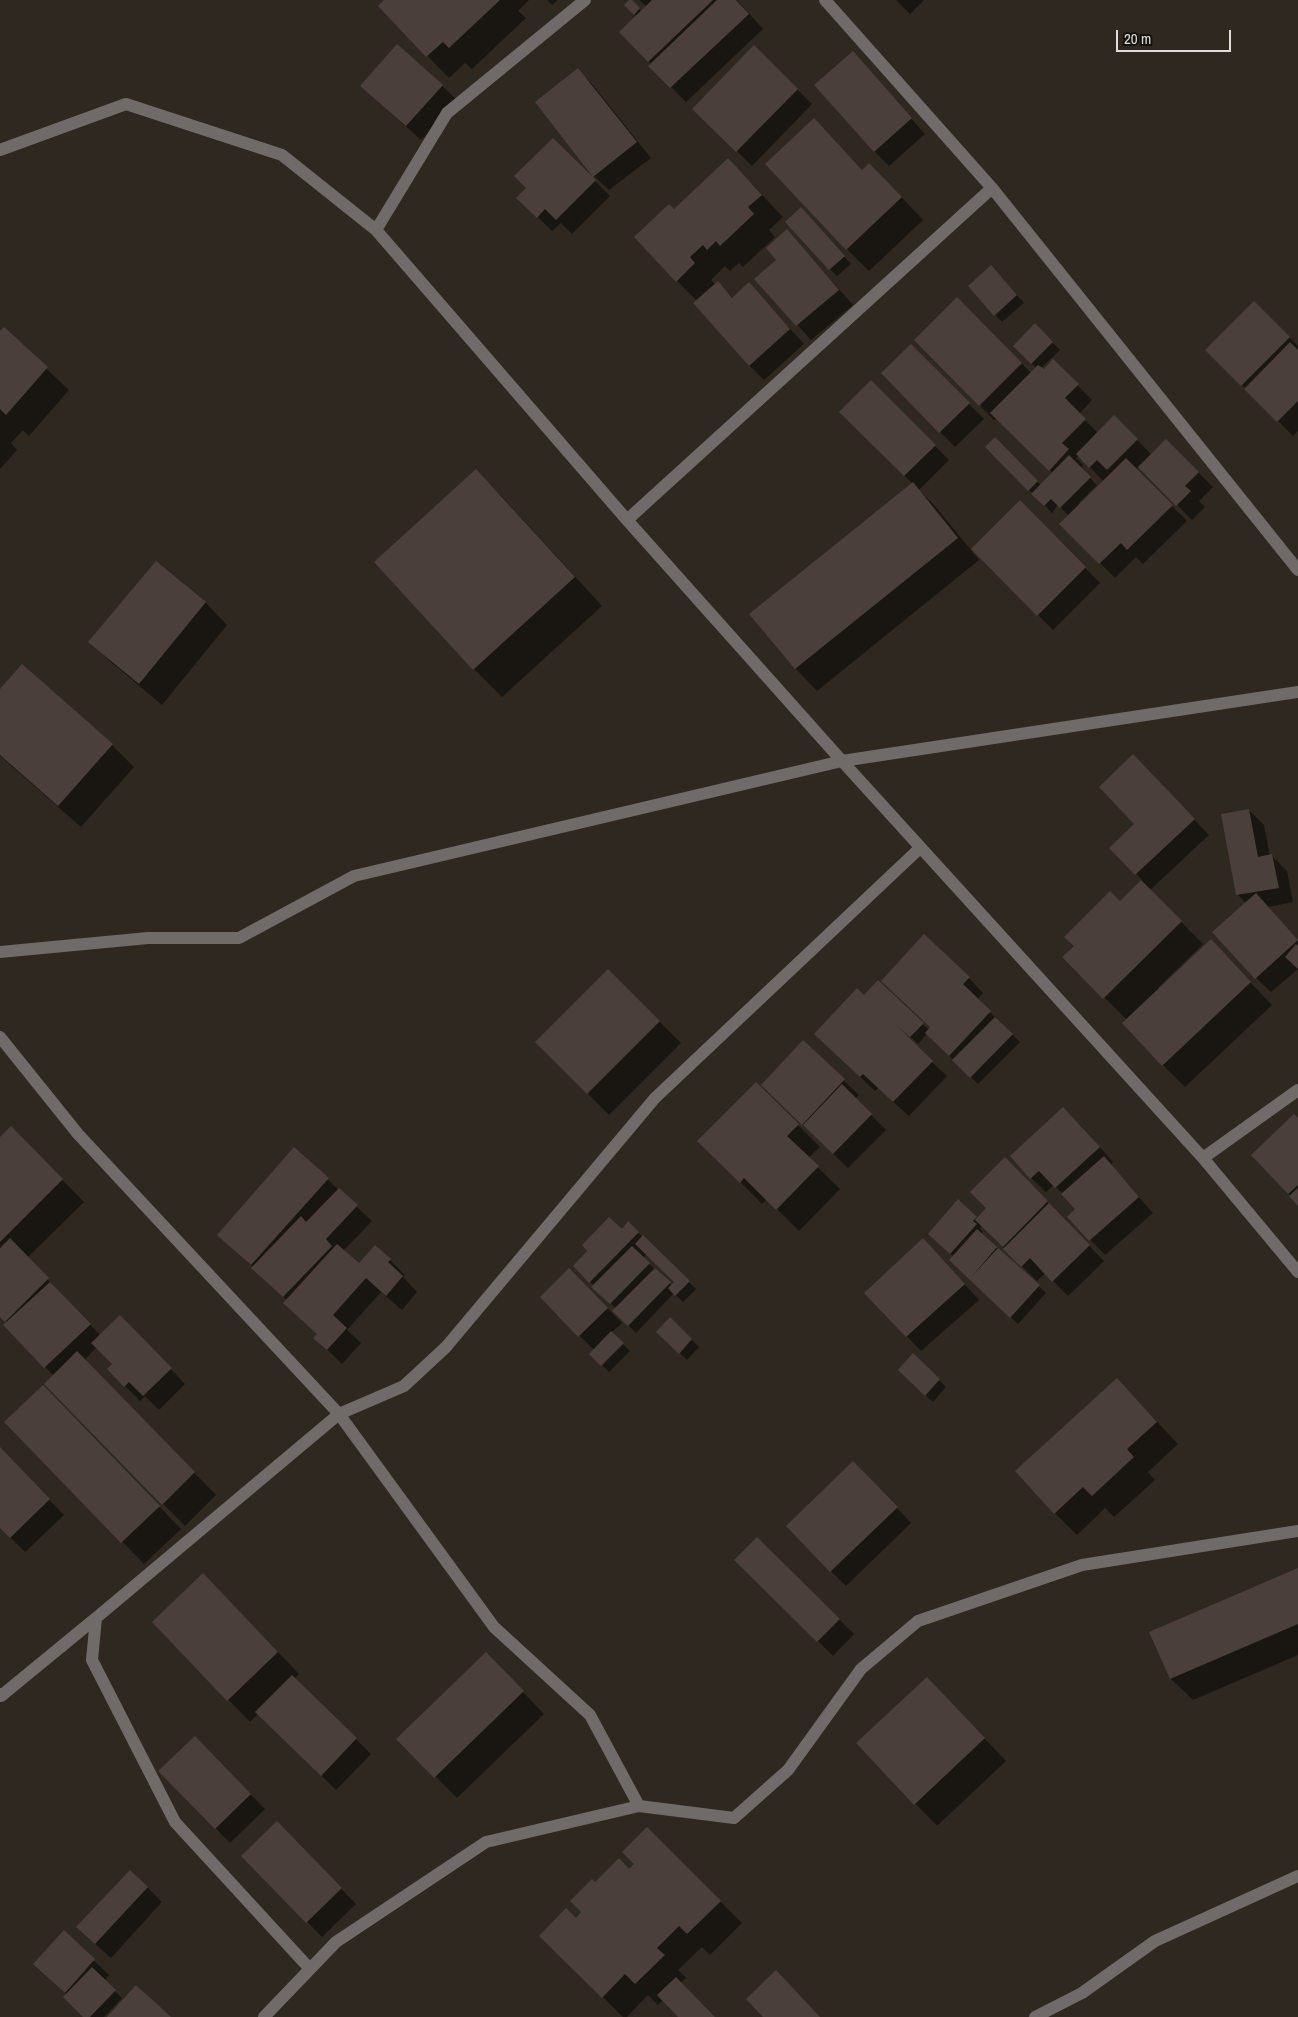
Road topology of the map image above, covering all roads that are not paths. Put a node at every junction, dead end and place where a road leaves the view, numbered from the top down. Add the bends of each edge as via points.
1 (586, 0) edge
2 (826, 0) edge
3 (0, 150) edge
4 (992, 188) junction
5 (376, 230) junction
6 (627, 520) junction
7 (1298, 570) edge
8 (1298, 692) edge
9 (842, 761) junction
10 (920, 848) junction
11 (0, 952) edge
12 (0, 1037) edge
13 (1298, 1090) edge
14 (1203, 1158) junction
15 (1298, 1272) edge
16 (338, 1414) junction
17 (1298, 1531) edge
18 (96, 1618) junction
19 (0, 1696) edge
20 (639, 1806) junction
21 (1298, 1876) edge
22 (310, 1969) junction
23 (264, 2017) edge
24 (1036, 2017) edge

1 - 5 street via 447,113
2 - 4 street
3 - 5 street via 126,104 282,155
4 - 6 street
4 - 7 street
5 - 6 street
6 - 9 street
8 - 9 street
9 - 10 street
9 - 11 street via 354,876 238,938 148,938
10 - 14 street
10 - 16 street via 655,1098 446,1347 404,1386
12 - 16 street via 78,1134
13 - 14 street
14 - 15 street
16 - 18 street
16 - 20 street via 494,1627 590,1715
17 - 20 street via 1082,1565 918,1621 861,1669 788,1770 734,1818
18 - 19 street
18 - 22 street via 92,1660 175,1822
20 - 22 street via 486,1842 336,1942
21 - 24 street via 1155,1941 1082,1993
22 - 23 street

